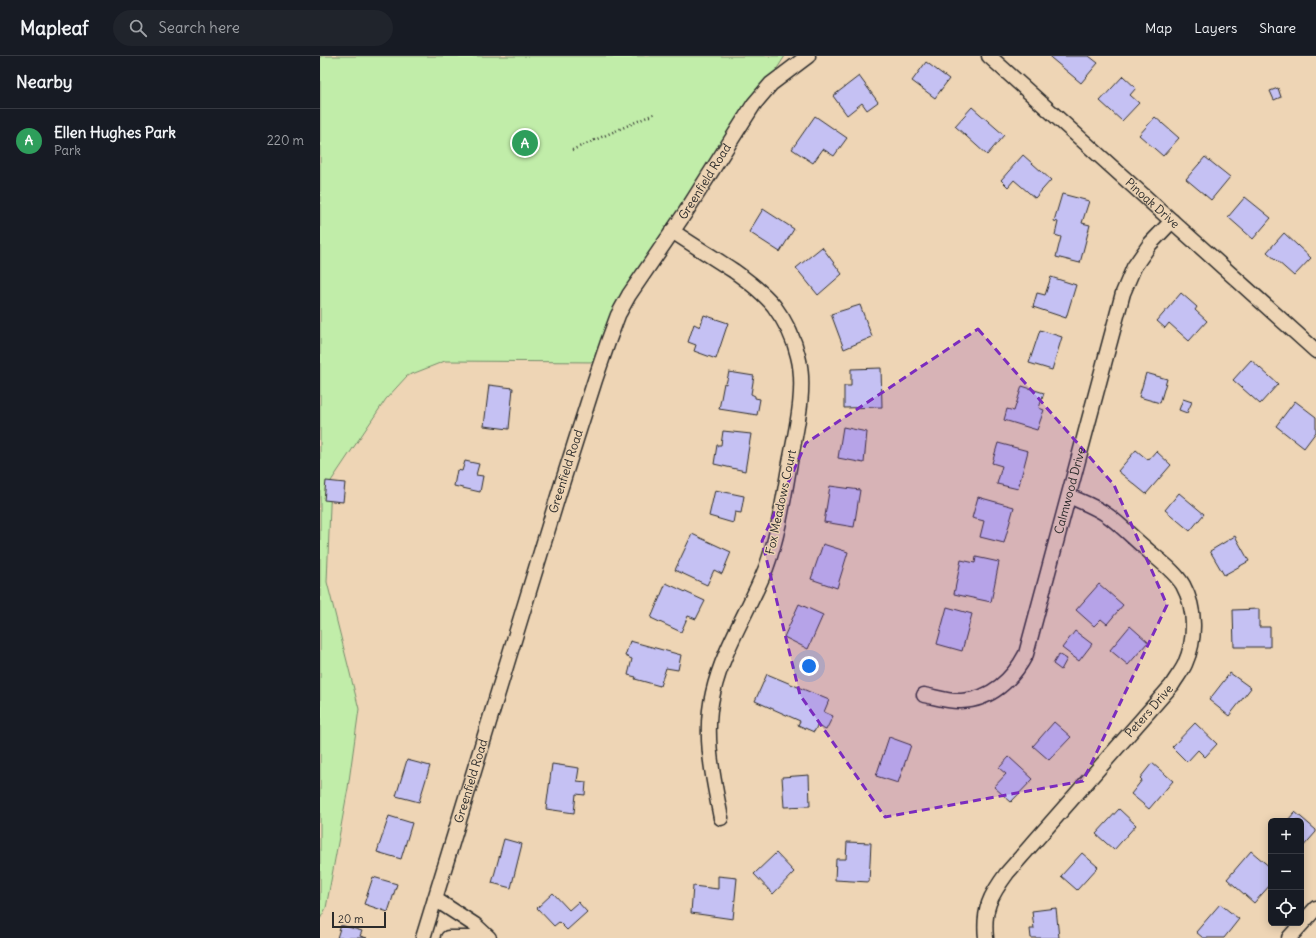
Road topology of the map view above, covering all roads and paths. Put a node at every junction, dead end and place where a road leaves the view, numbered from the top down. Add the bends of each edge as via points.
1 (808, 56) edge
2 (989, 56) edge
3 (654, 114) dead end
4 (572, 150) dead end
5 (1172, 221) junction
6 (672, 231) junction
7 (1316, 351) edge
8 (1069, 496) junction
9 (924, 695) dead end
10 (721, 818) dead end
11 (435, 899) junction
12 (1316, 908) edge
13 (424, 937) edge
14 (447, 938) edge
15 (477, 938) edge
16 (489, 938) edge
17 (986, 938) edge
18 (1289, 938) edge

1 - 6 street, Greenfield Road via 771,84 754,104
2 - 5 street, Pinoak Drive
3 - 4 path
5 - 7 street, Pinoak Drive
5 - 8 street, Calmwood Drive via 1150,244 1134,267 1123,293
6 - 10 street, Fox Meadows Court via 748,282 773,304 785,321 792,338 799,357 801,378 797,420 779,525 765,569 719,668 710,706 710,756
6 - 11 street, Greenfield Road via 629,295 608,342 561,485
8 - 9 street, Calmwood Drive via 1026,654 1019,668 1001,686 976,698 961,701
8 - 17 street, Peters Drive via 1107,515 1170,570 1182,584 1188,598 1193,616 1193,635 1184,666 1172,685 993,892 987,907
11 - 13 street, Greenfield Road
11 - 16 street via 475,925
12 - 18 street
13 - 14 street
14 - 15 street

